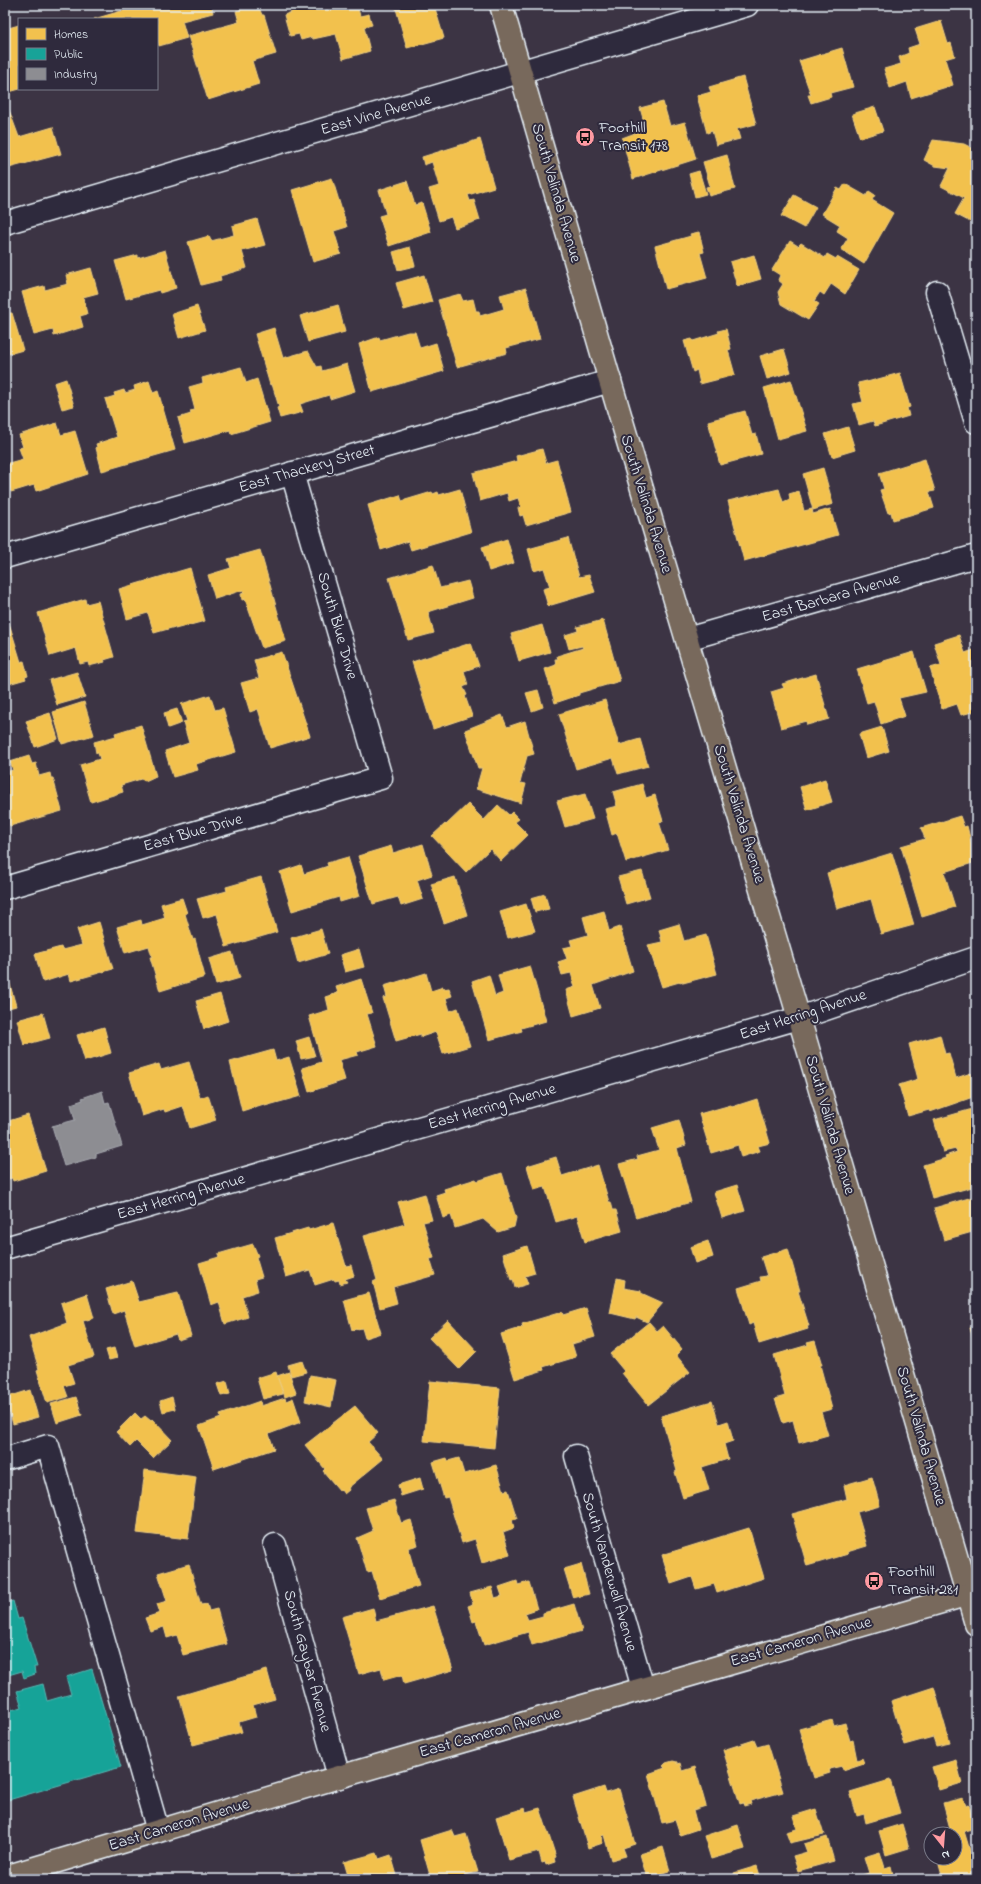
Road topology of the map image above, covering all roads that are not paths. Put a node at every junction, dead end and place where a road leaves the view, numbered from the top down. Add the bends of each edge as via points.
1 (501, 5) edge
2 (747, 5) edge
3 (521, 73) junction
4 (5, 223) edge
5 (937, 292) dead end
6 (610, 382) junction
7 (976, 422) edge
8 (292, 473) junction
9 (976, 556) edge
10 (5, 557) edge
11 (687, 639) junction
12 (381, 778) joint
13 (5, 888) edge
14 (976, 958) edge
15 (799, 1018) junction
16 (5, 1248) edge
17 (576, 1456) dead end
18 (5, 1459) edge
19 (275, 1545) dead end
20 (972, 1593) edge
21 (976, 1624) edge
22 (643, 1688) junction
23 (338, 1777) junction
24 (158, 1831) junction
25 (5, 1877) edge

1 - 3 main road, South Valinda Avenue
2 - 3 street, East Vine Avenue
3 - 4 street, East Vine Avenue
3 - 6 main road, South Valinda Avenue
5 - 7 street
6 - 8 street, East Thackery Street
6 - 11 main road, South Valinda Avenue
8 - 10 street, East Thackery Street
8 - 12 street, South Blue Drive
9 - 11 street, East Barbara Avenue
11 - 15 main road, South Valinda Avenue
12 - 13 street, East Blue Drive
14 - 15 street, East Herring Avenue
15 - 16 street, East Herring Avenue
15 - 20 main road, South Valinda Avenue
17 - 22 street, South Vanderwell Avenue
18 - 24 street via 48,1446
19 - 23 street, South Gaybar Avenue
20 - 21 main road, South Valinda Avenue
20 - 22 main road, East Cameron Avenue
22 - 23 main road, East Cameron Avenue
23 - 24 main road, East Cameron Avenue
24 - 25 main road, East Cameron Avenue

